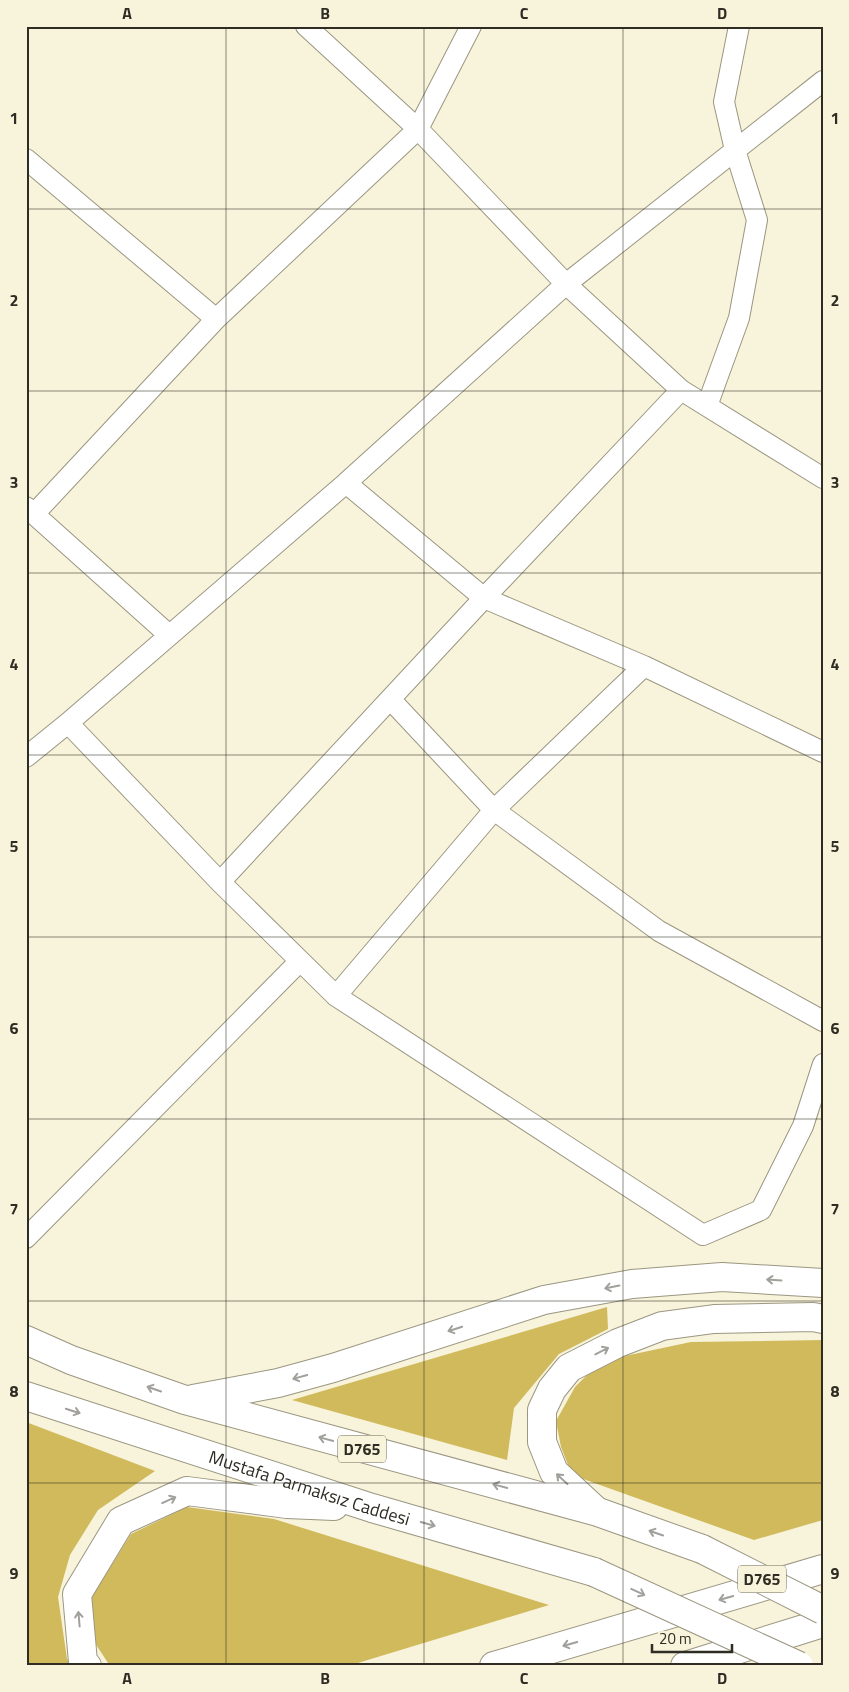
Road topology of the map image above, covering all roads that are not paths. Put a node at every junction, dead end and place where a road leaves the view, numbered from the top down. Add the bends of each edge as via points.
1 (472, 26) edge
2 (739, 26) edge
3 (311, 28) edge
4 (823, 81) edge
5 (418, 129) junction
6 (735, 150) junction
7 (26, 159) edge
8 (566, 284) junction
9 (216, 319) junction
10 (681, 390) junction
11 (707, 406) junction
12 (823, 478) edge
13 (346, 483) junction
14 (31, 510) edge
15 (484, 598) junction
16 (169, 635) junction
17 (644, 666) junction
18 (390, 699) junction
19 (68, 723) junction
20 (823, 752) edge
21 (26, 756) edge
22 (494, 810) junction
23 (220, 882) junction
24 (300, 961) junction
25 (336, 996) junction
26 (823, 1021) edge
27 (823, 1064) edge
28 (26, 1238) edge
29 (823, 1283) edge
30 (823, 1319) edge
31 (26, 1340) edge
32 (26, 1396) edge
33 (184, 1400) junction
34 (372, 1508) junction
35 (598, 1512) junction
36 (823, 1569) edge
37 (823, 1610) edge
38 (823, 1623) edge
39 (87, 1666) edge
40 (494, 1666) edge
41 (685, 1666) edge
42 (799, 1666) edge

1 - 5 street
2 - 6 street via 724,102
3 - 5 street
4 - 6 street
5 - 8 street
5 - 9 street
6 - 8 street
6 - 11 street via 756,220 739,318
7 - 9 street
8 - 10 street
8 - 13 street
9 - 14 street
10 - 11 street
10 - 15 street
11 - 12 street
13 - 15 street
13 - 16 street
14 - 16 street
15 - 17 street
15 - 18 street
16 - 19 street
17 - 20 street
17 - 22 street
18 - 22 street
18 - 23 street
19 - 21 street
19 - 23 street
22 - 25 street
22 - 26 street via 659,931
23 - 24 street
24 - 25 street
24 - 28 street
25 - 27 street via 703,1235 761,1210 803,1126
29 -> 33 highway via 722,1277 632,1284 544,1300 333,1368 278,1383
35 -> 30 highway via 554,1472 542,1442 542,1410 552,1389 569,1368 618,1343 662,1326 714,1319
33 -> 31 highway, D765 via 71,1360
32 -> 34 highway, Mustafa Parmaksız Caddesi
35 -> 33 highway, D765
39 -> 34 highway via 83,1662 77,1594 121,1521 187,1491 287,1504
34 -> 42 highway, Mustafa Parmaksız Caddesi, bridge via 594,1572
37 -> 35 highway, D765, bridge via 702,1549
36 -> 40 highway
38 - 41 highway

